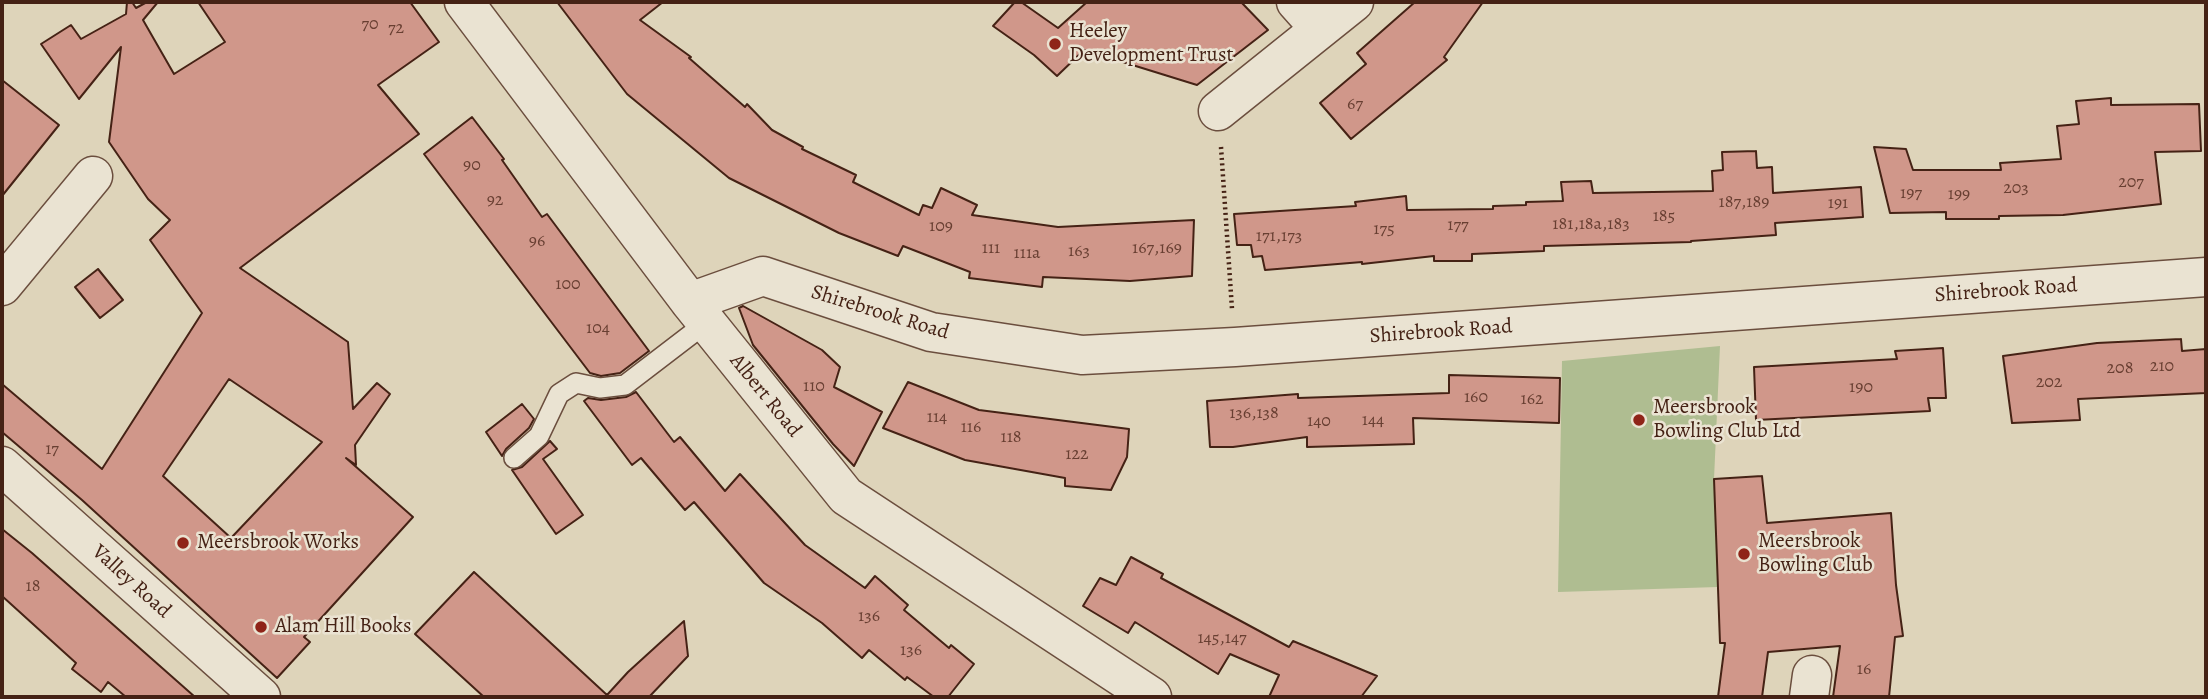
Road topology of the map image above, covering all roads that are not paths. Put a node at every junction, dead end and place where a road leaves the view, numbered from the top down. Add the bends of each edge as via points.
1 (464, 2) edge
2 (1354, 2) edge
3 (1308, 15) edge
4 (1218, 111) road end
5 (93, 176) dead end
6 (2206, 277) edge
7 (2, 286) edge
8 (698, 313) junction
9 (513, 458) dead end
10 (2, 467) edge
11 (261, 697) edge
12 (1152, 697) edge

1 - 8 street, Albert Road
2 - 3 street
3 - 4 street
5 - 7 street
6 - 8 street, Shirebrook Road via 1082,355 931,332 763,276
8 - 9 lane via 625,385 600,388 576,383 559,394 539,436
8 - 12 street, Albert Road via 846,496
10 - 11 street, Valley Road

